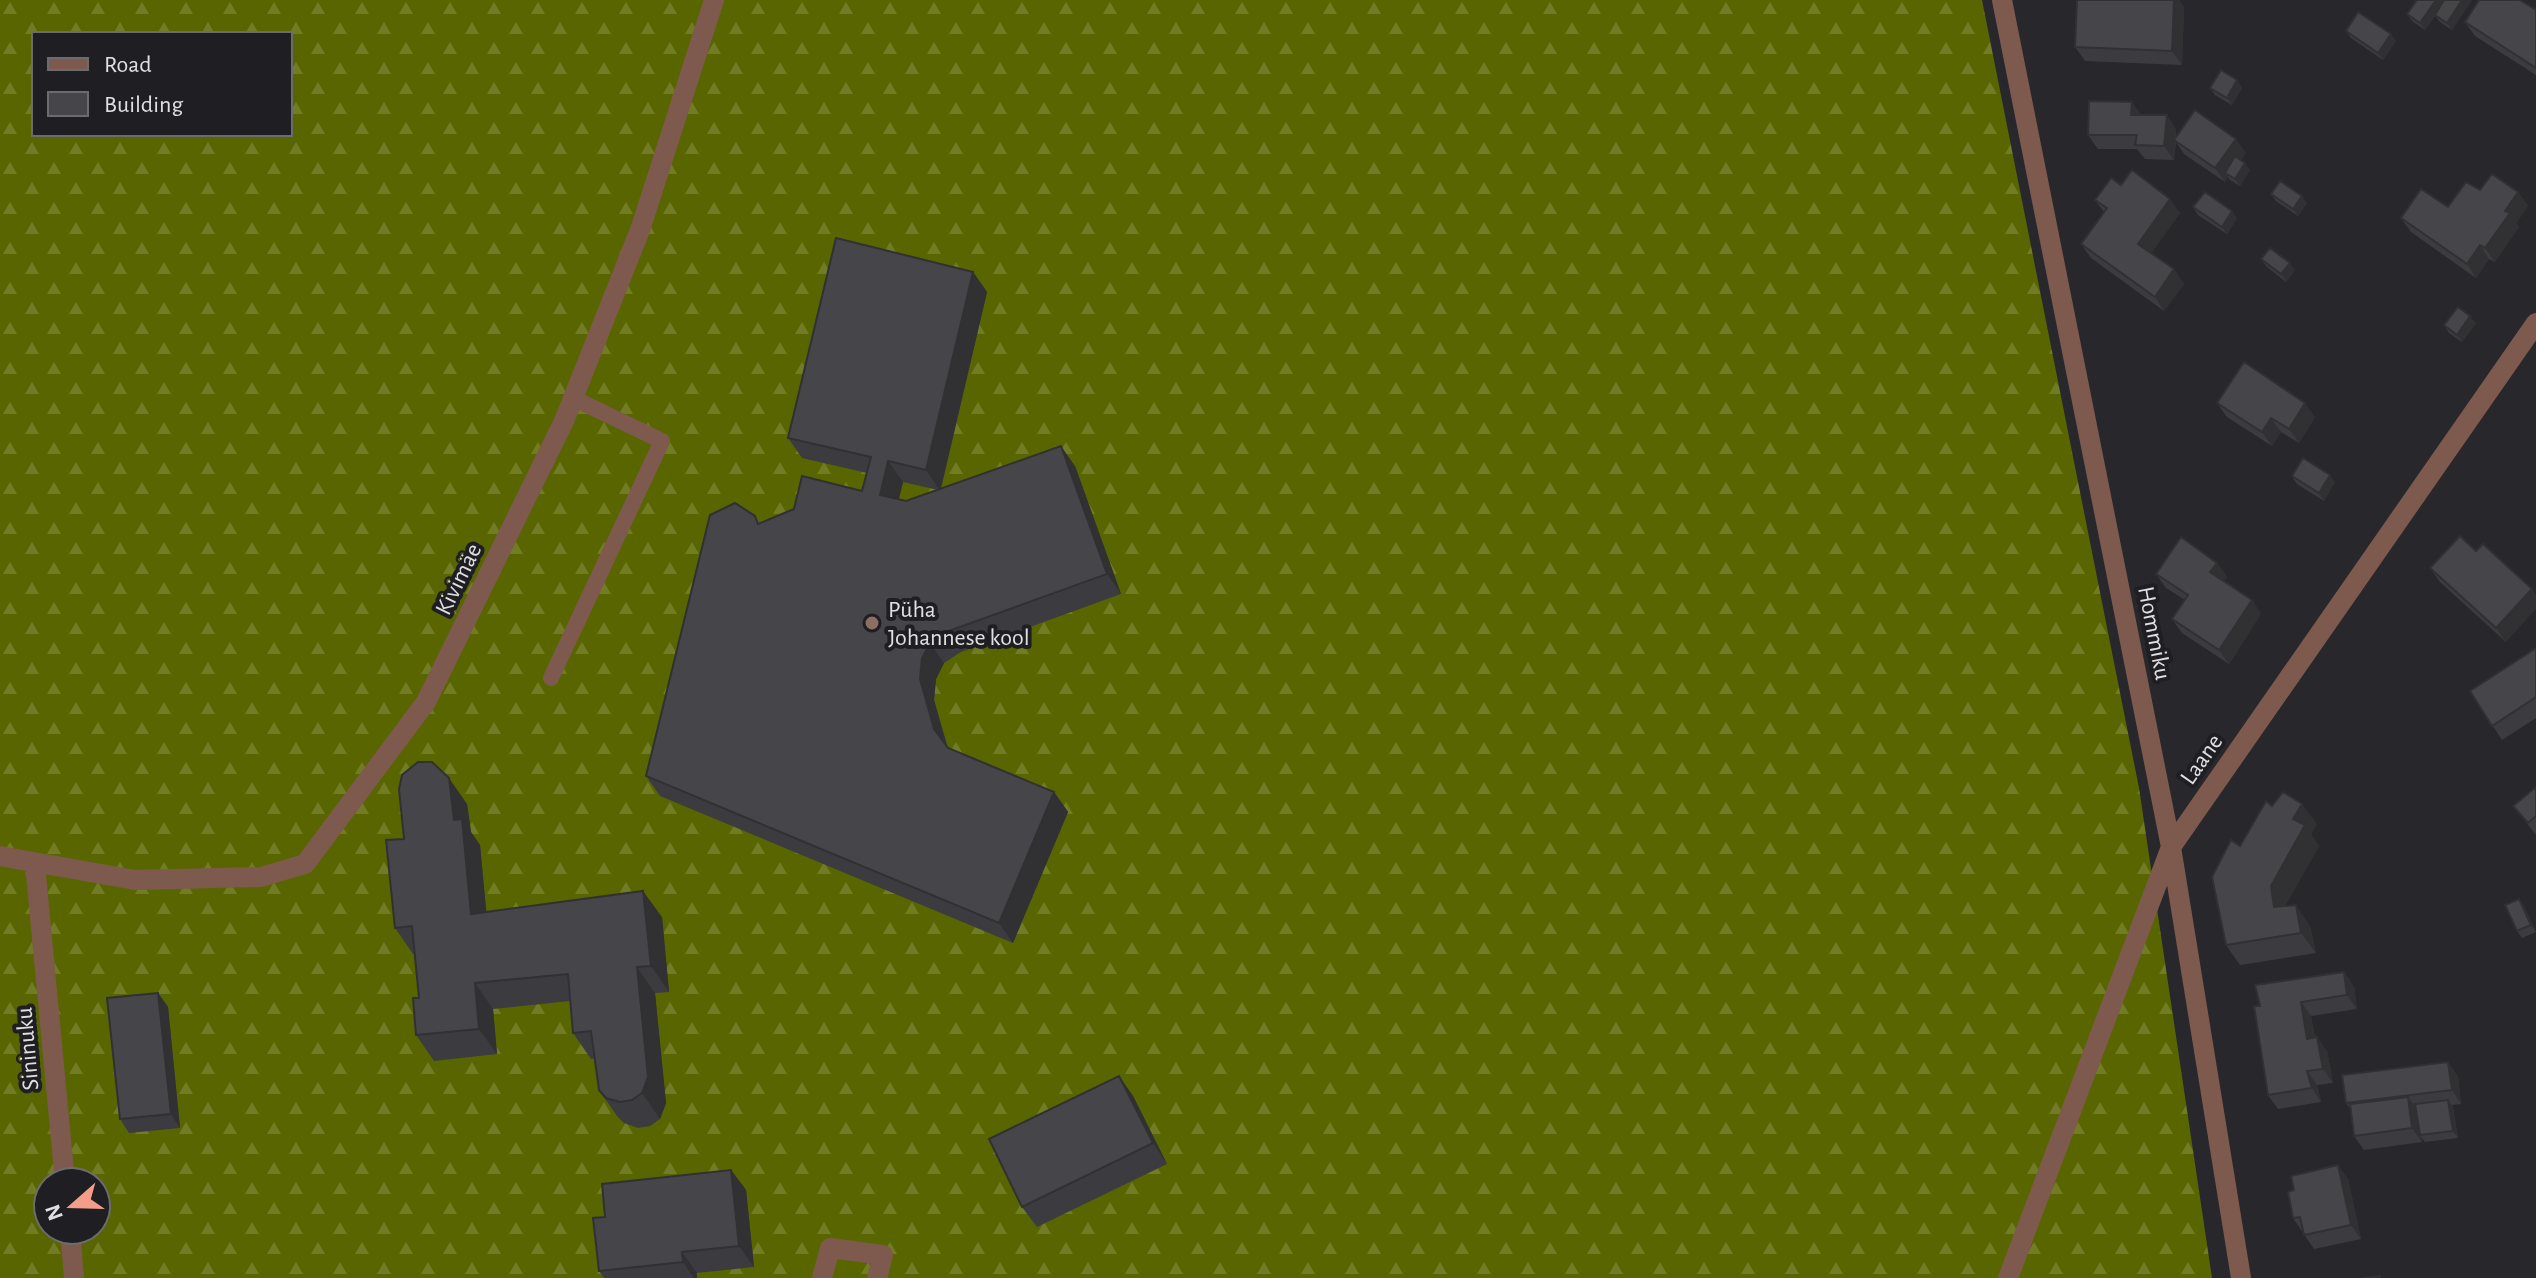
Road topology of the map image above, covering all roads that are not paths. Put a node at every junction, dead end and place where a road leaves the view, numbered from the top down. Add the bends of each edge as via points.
1 (714, 0) edge
2 (2002, 0) edge
3 (2536, 323) edge
4 (573, 398) junction
5 (551, 678) dead end
6 (2171, 847) junction
7 (0, 856) edge
8 (35, 864) junction
9 (63, 1166) edge
10 (71, 1246) edge
11 (74, 1278) edge
12 (822, 1278) edge
13 (877, 1278) edge
14 (2008, 1278) edge
15 (2241, 1278) edge

1 - 4 street, Kivimäe via 646,215
2 - 6 street, Hommiku
3 - 6 street, Laane
4 - 5 lane via 662,441
4 - 8 street, Kivimäe via 426,702 305,864 261,877 135,880
6 - 14 street, Laane
6 - 15 street, Hommiku
7 - 8 street, Kivimäe
8 - 9 street, Sininuku
10 - 11 street
12 - 13 street via 830,1248 883,1255

